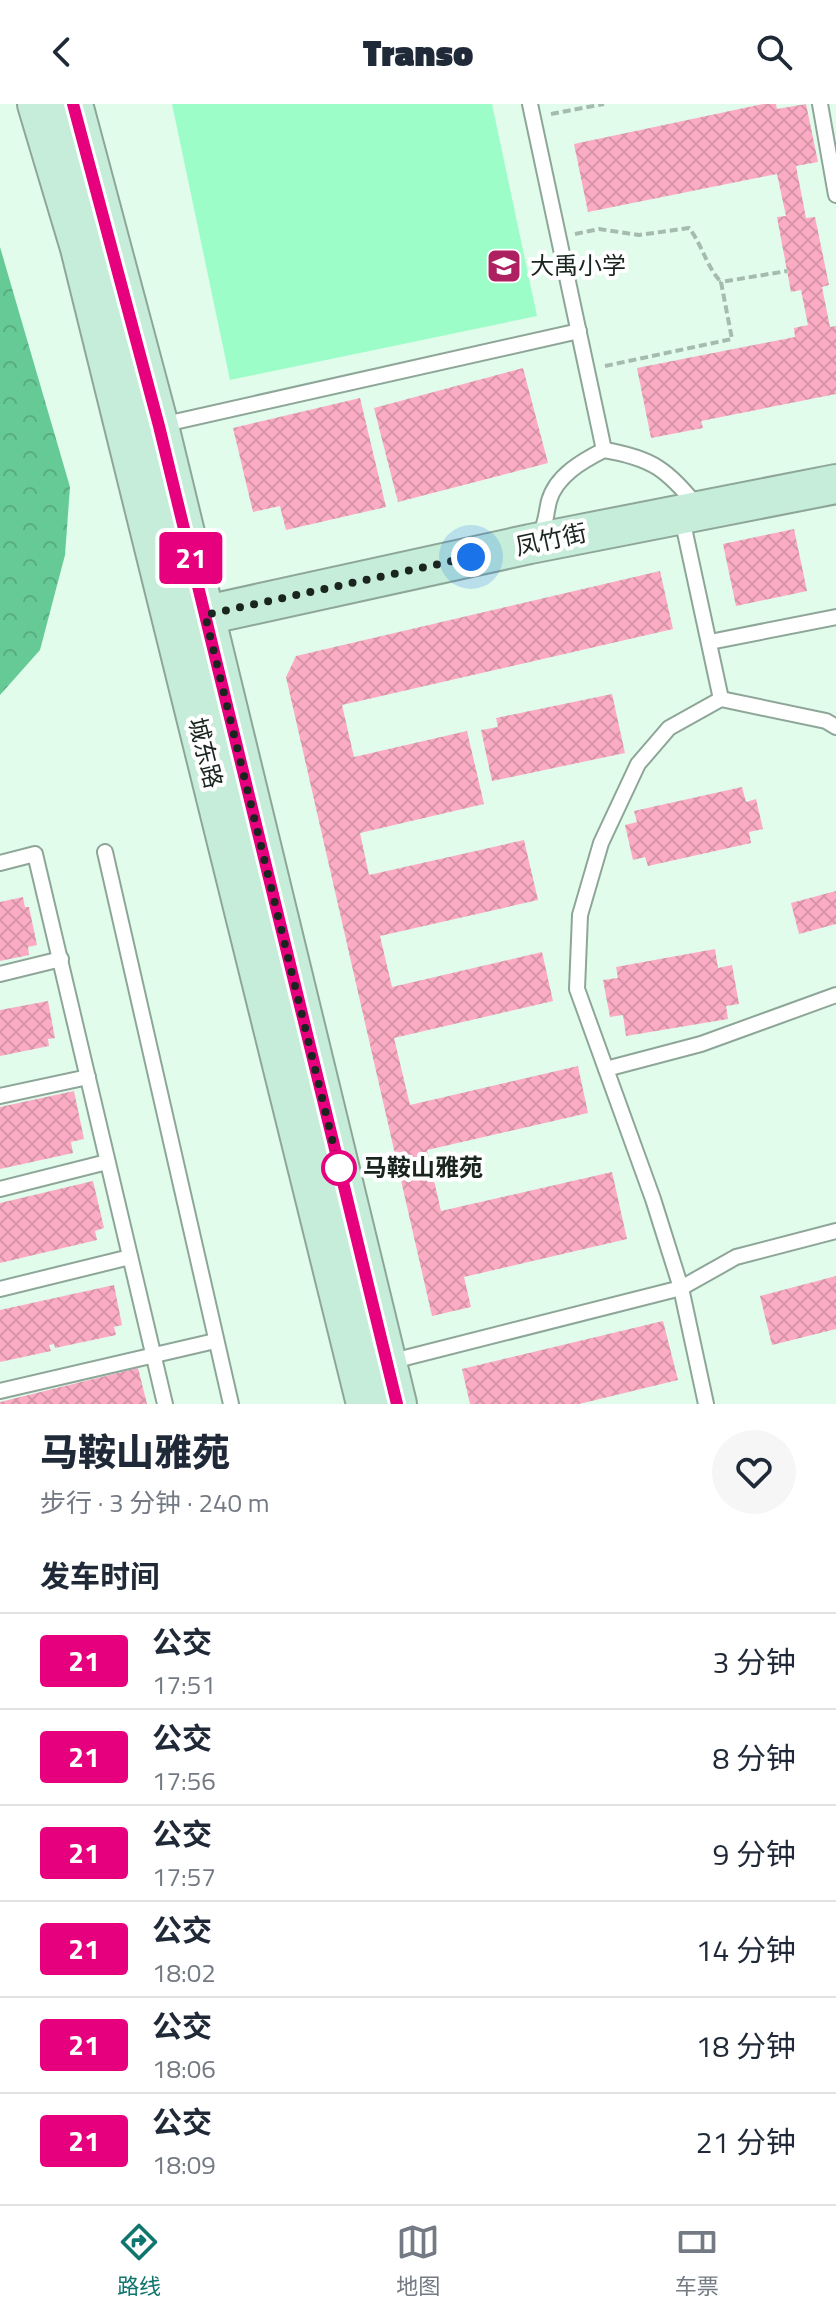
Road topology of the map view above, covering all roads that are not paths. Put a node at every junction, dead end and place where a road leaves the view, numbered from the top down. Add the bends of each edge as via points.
1 (37, 104) edge
2 (73, 104) edge
3 (820, 104) edge
4 (531, 111) edge
5 (836, 195) edge
6 (579, 331) junction
7 (159, 426) junction
8 (604, 450) junction
9 (836, 484) edge
10 (691, 512) junction
11 (530, 544) junction
12 (836, 617) edge
13 (189, 619) junction
14 (710, 642) junction
15 (721, 699) junction
16 (836, 727) edge
17 (105, 852) dead end
18 (0, 863) edge
19 (61, 959) junction
20 (0, 974) edge
21 (836, 995) edge
22 (606, 1069) junction
23 (88, 1077) junction
24 (0, 1096) edge
25 (107, 1162) junction
26 (0, 1189) edge
27 (836, 1231) edge
28 (130, 1257) junction
29 (681, 1288) junction
30 (0, 1289) edge
31 (215, 1341) junction
32 (153, 1355) junction
33 (386, 1362) junction
34 (0, 1391) edge
35 (165, 1404) edge
36 (231, 1404) edge
37 (366, 1404) edge
38 (397, 1404) edge
39 (706, 1404) edge

1 - 13 street, 城东路
2 - 7 street, 城东路
3 - 5 lane
4 - 6 lane
6 - 7 lane
6 - 8 lane
7 - 13 street, 城东路
8 - 10 lane via 656,463 677,481
8 - 11 lane via 573,466 551,496 543,531
9 - 10 street, 凤竹街
10 - 11 street, 凤竹街
10 - 14 lane
11 - 13 street, 凤竹街
12 - 14 lane
13 - 33 street, 城东路
13 - 37 street, 城东路
14 - 15 lane
15 - 16 lane
15 - 22 lane via 669,728 638,764 601,843 580,915 577,989
17 - 31 lane
18 - 19 lane via 35,854
19 - 20 lane
19 - 23 lane
21 - 22 lane via 701,1044
22 - 29 lane
23 - 24 lane
23 - 25 lane
25 - 26 lane
25 - 28 lane
27 - 29 lane via 736,1257
28 - 30 lane
28 - 32 lane
29 - 33 lane
29 - 39 lane
31 - 32 lane
31 - 36 lane
32 - 34 lane
32 - 35 lane
33 - 38 street, 城东路

